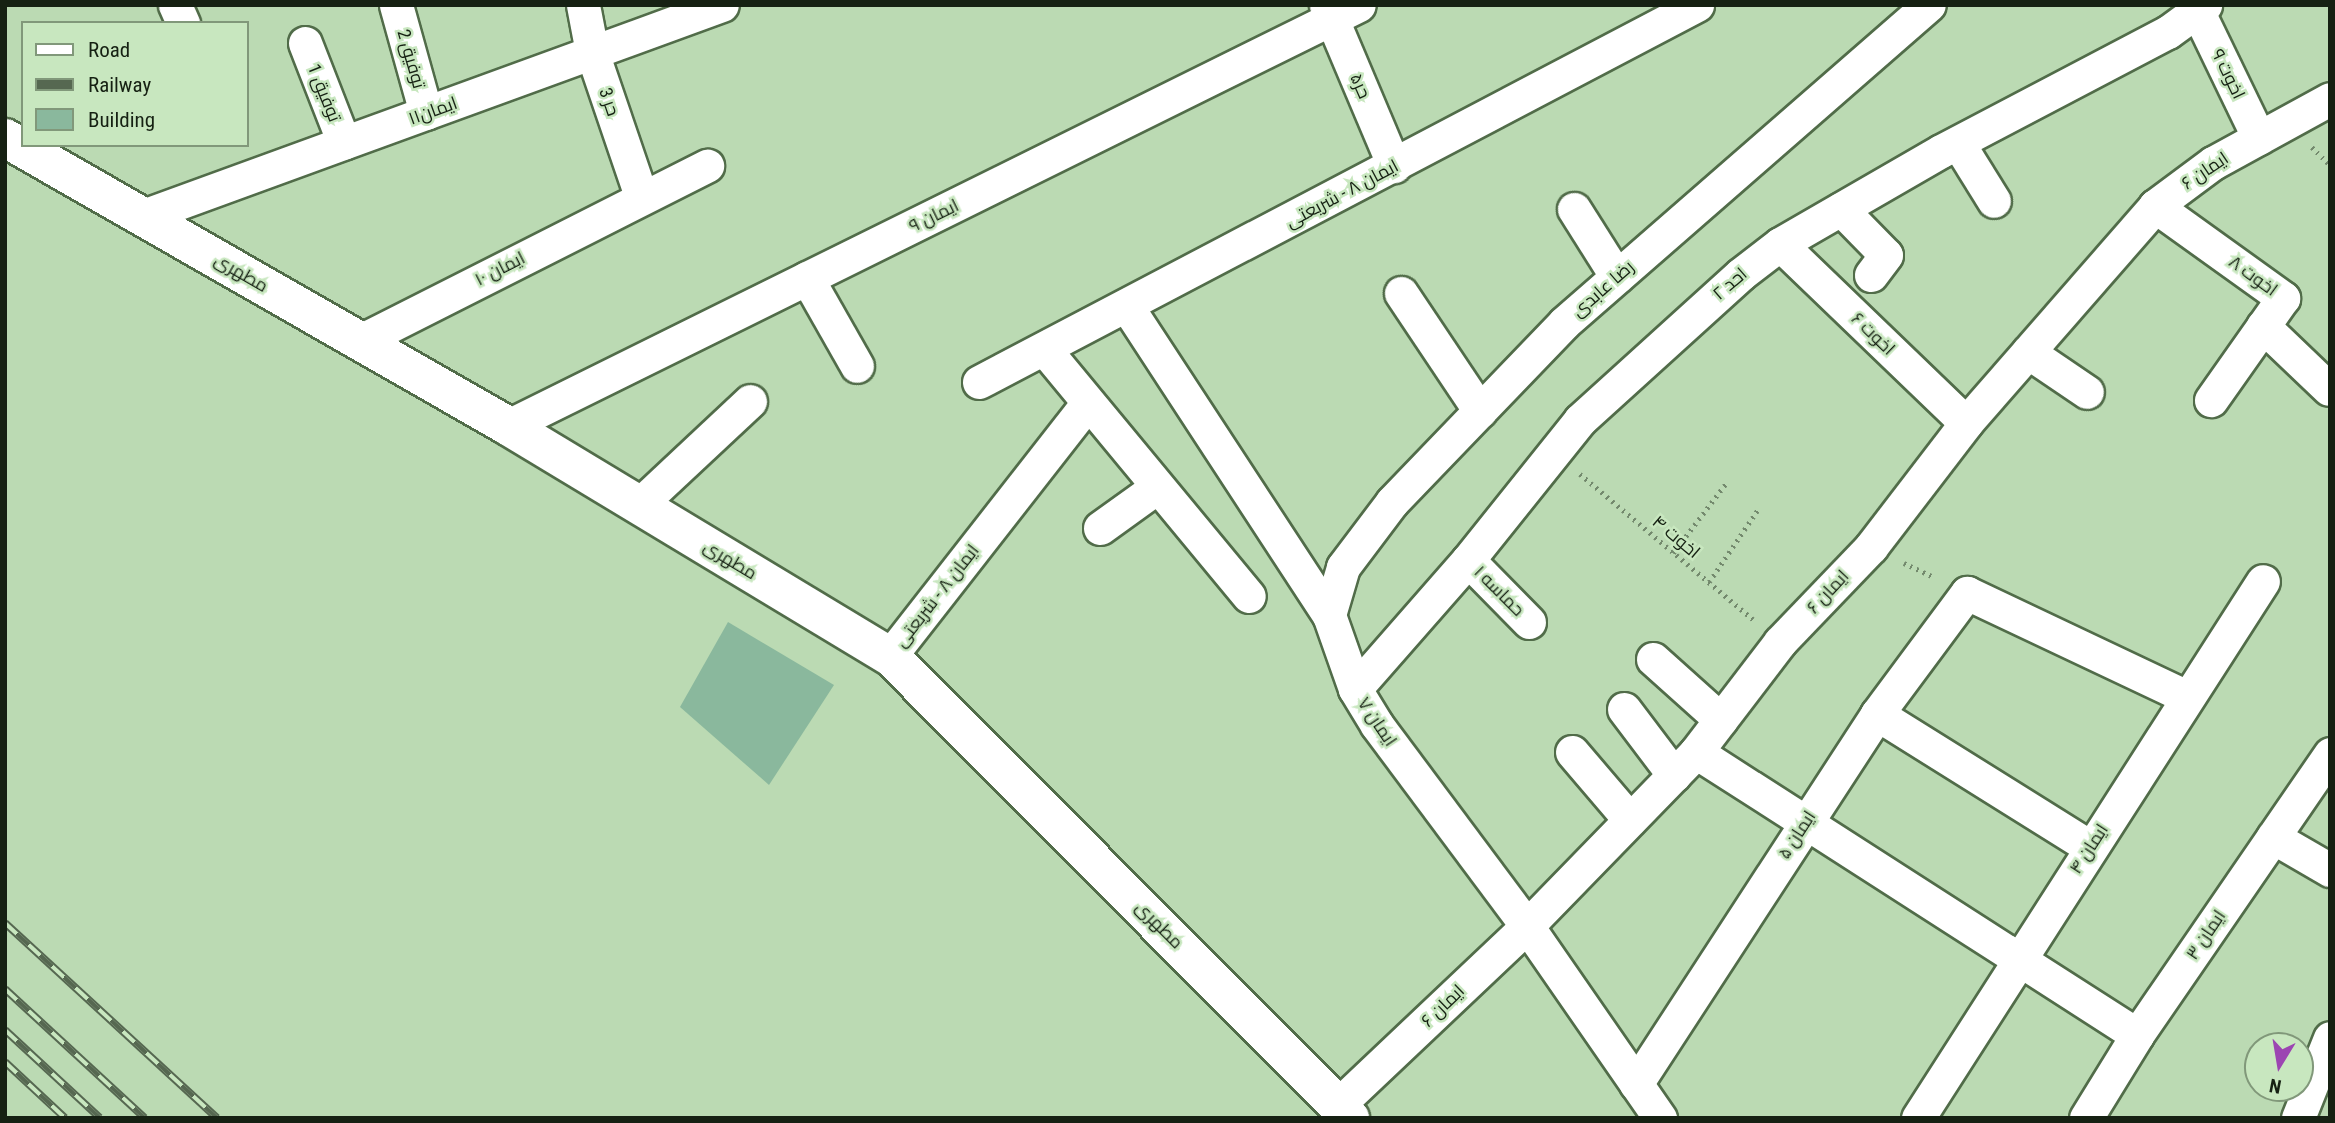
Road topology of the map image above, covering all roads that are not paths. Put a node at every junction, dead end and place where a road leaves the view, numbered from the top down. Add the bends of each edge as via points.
1 (175, 5) edge
2 (396, 5) edge
3 (583, 5) edge
4 (722, 5) edge
5 (1697, 5) edge
6 (1921, 8) edge
7 (2201, 8) edge
8 (1339, 10) edge
9 (182, 21) edge
10 (304, 43) dead end
11 (592, 52) junction
12 (2330, 99) edge
13 (426, 113) junction
14 (5, 138) edge
15 (2259, 138) junction
16 (344, 143) junction
17 (1958, 143) junction
18 (21, 147) edge
19 (21, 147) edge
20 (707, 166) dead end
21 (1394, 166) junction
22 (641, 196) junction
23 (1994, 201) dead end
24 (2155, 206) junction
25 (1574, 209) dead end
26 (1841, 209) junction
27 (144, 216) junction
28 (1780, 244) junction
29 (1871, 275) dead end
30 (1617, 277) junction
31 (807, 278) junction
32 (1401, 293) dead end
33 (1128, 308) junction
34 (2263, 326) junction
35 (360, 341) junction
36 (1046, 351) junction
37 (2028, 352) junction
38 (857, 366) dead end
39 (979, 382) dead end
40 (2329, 389) edge
41 (2088, 392) dead end
42 (750, 401) dead end
43 (2211, 401) dead end
44 (1087, 404) junction
45 (1479, 411) junction
46 (1966, 423) junction
47 (508, 426) junction
48 (1157, 487) junction
49 (639, 505) junction
50 (1100, 528) dead end
51 (1468, 560) junction
52 (2263, 581) dead end
53 (1249, 596) dead end
54 (1329, 615) junction
55 (1529, 622) dead end
56 (890, 656) junction
57 (1653, 659) dead end
58 (1355, 689) junction
59 (2187, 697) junction
60 (1624, 709) dead end
61 (1877, 714) junction
62 (1721, 720) junction
63 (1572, 752) dead end
64 (2330, 754) edge
65 (1685, 764) junction
66 (1630, 820) junction
67 (1805, 822) junction
68 (2273, 837) junction
69 (2090, 847) junction
70 (2330, 870) edge
71 (1527, 926) junction
72 (2018, 958) junction
73 (2137, 1035) junction
74 (2328, 1047) edge
75 (1636, 1084) junction
76 (1344, 1112) edge
77 (1660, 1118) edge
78 (1918, 1118) edge
79 (2086, 1118) edge
80 (2298, 1118) edge

1 - 9 street
2 - 13 street, توفیق 2
3 - 11 street, حر 3
4 - 11 street, ایمان۱۱
5 - 21 street, ایمان ۸ - شریعتی
6 - 30 street, رضا عابدی
7 - 15 street, اخوت ۹
7 - 17 street, احد ۲ via 2168,32
8 - 21 street, حر۵
8 - 31 street, ایمان ۹
10 - 16 street, توفیق 1
11 - 13 street, ایمان۱۱
11 - 22 street, حر 3
12 - 15 street, ایمان ۶
13 - 16 street, ایمان۱۱
14 - 18 street, مطهری
15 - 24 street, ایمان ۶ via 2213,163
16 - 27 street, ایمان۱۱
17 - 23 street
17 - 26 street, احد ۲
19 - 27 street, مطهری
20 - 22 street, ایمان ۱۰
21 - 33 street, ایمان ۸ - شریعتی
22 - 35 street, ایمان ۱۰
24 - 34 street, اخوت ۸ via 2283,298
24 - 37 street, ایمان ۶
25 - 30 street
26 - 28 street, احد ۲
26 - 29 street via 1886,256
27 - 35 street, مطهری
28 - 46 street, اخوت ۶
28 - 51 street, احد ۲ via 1580,420
30 - 45 street, رضا عابدی via 1564,323
31 - 38 street
31 - 47 street, ایمان ۹
32 - 45 street
33 - 36 street, ایمان ۸ - شریعتی
33 - 54 street, ایمان ۷
34 - 40 street
34 - 43 street, اخوت ۸
35 - 47 street, مطهری
36 - 39 street, ایمان ۸ - شریعتی
36 - 44 street
37 - 41 street
37 - 46 street, ایمان ۶
42 - 49 street
44 - 48 street
44 - 56 street, ایمان ۸ - شریعتی
45 - 54 street, رضا عابدی via 1392,502 1343,566
46 - 62 street, ایمان ۶ via 1871,547 1780,642
47 - 49 street, مطهری
48 - 50 street
48 - 53 street
49 - 56 street, مطهری
51 - 55 street, حماسه ۱
51 - 58 street, احد ۲
52 - 59 street, ایمان ۴
54 - 58 street, ایمان ۷
56 - 76 street, مطهری
57 - 62 street
58 - 71 street, ایمان ۷
59 - 61 street, ایمان ۵ via 1967,593
59 - 69 street, ایمان ۴
60 - 65 street
61 - 67 street, ایمان ۵
61 - 69 street
62 - 65 street, ایمان ۶
63 - 66 street
64 - 68 street, ایمان ۳
65 - 66 street, ایمان ۶
65 - 67 street
66 - 71 street, ایمان ۶
67 - 72 street
67 - 75 street, ایمان ۵
68 - 70 street
68 - 73 street, ایمان ۳
69 - 72 street, ایمان ۴
71 - 75 street, ایمان ۷
71 - 76 street, ایمان ۶
72 - 73 street
72 - 78 street, ایمان ۴
73 - 79 street, ایمان ۳
74 - 80 street
75 - 77 street, ایمان ۷

